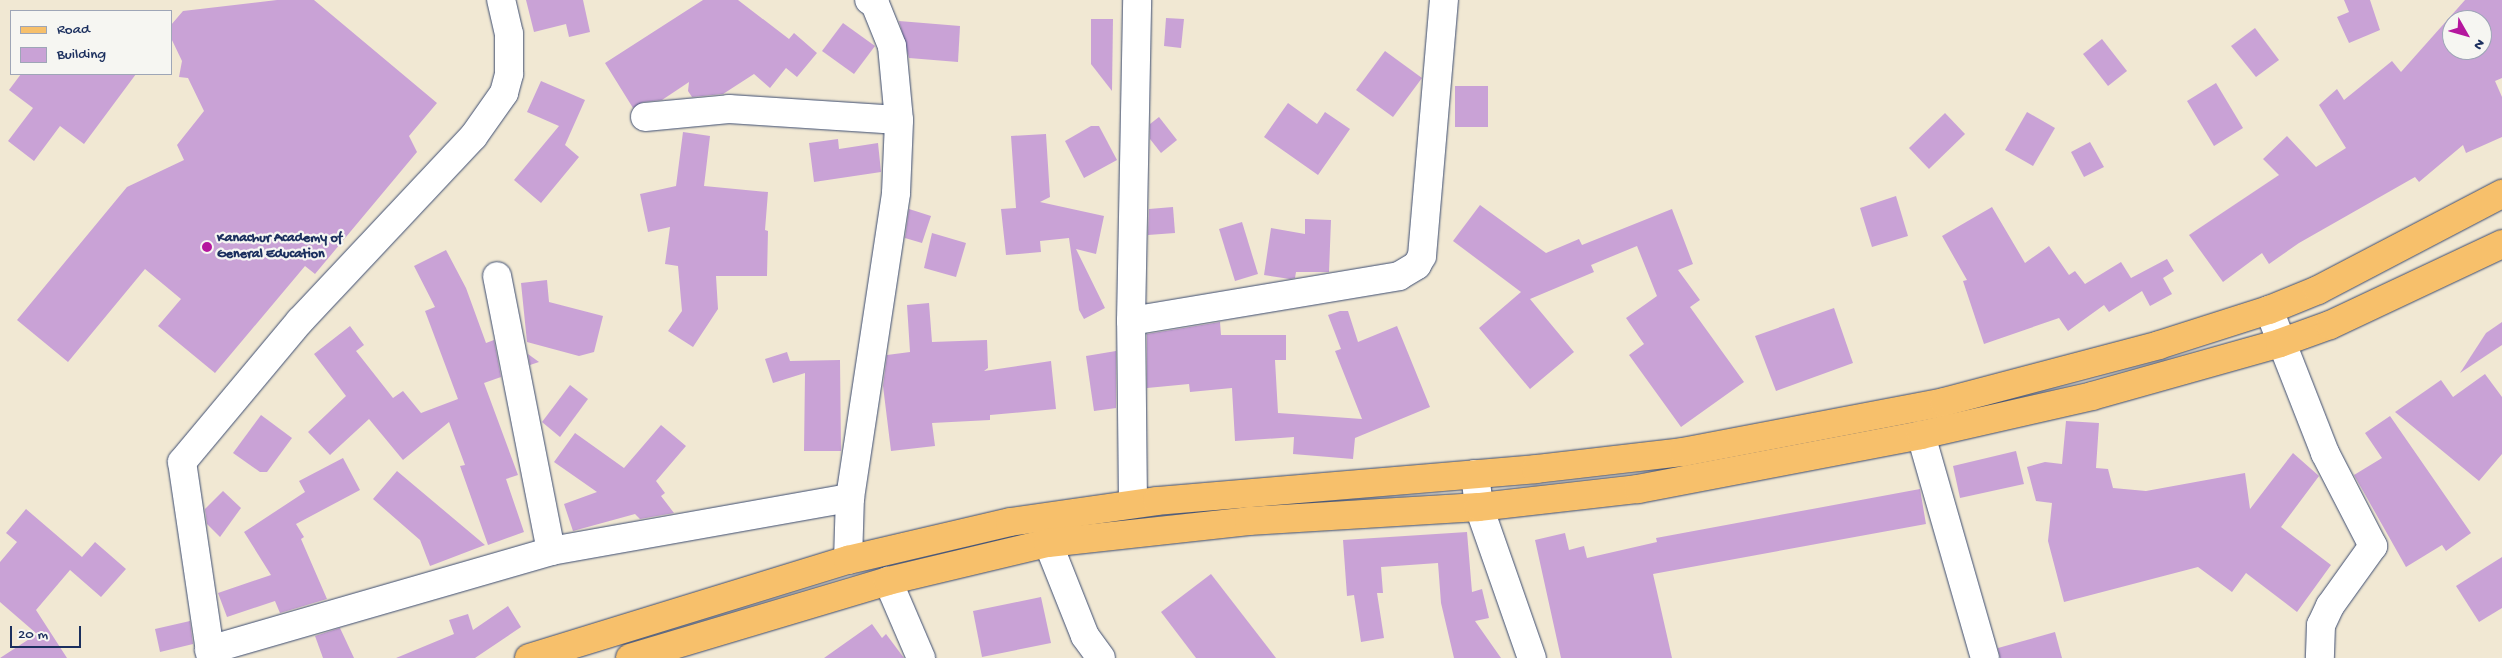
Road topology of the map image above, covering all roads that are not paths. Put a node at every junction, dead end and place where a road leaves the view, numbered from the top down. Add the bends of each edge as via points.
1 (500, 0) edge
2 (869, 0) edge
3 (1137, 0) edge
4 (1444, 0) edge
5 (645, 117) dead end
6 (898, 120) junction
7 (2502, 194) edge
8 (2502, 244) edge
9 (497, 276) dead end
10 (2269, 310) junction
11 (1131, 321) junction
12 (2280, 344) junction
13 (1921, 435) junction
14 (1475, 474) junction
15 (850, 498) junction
16 (1134, 504) junction
17 (1479, 507) junction
18 (1048, 543) junction
19 (550, 551) junction
20 (848, 560) junction
21 (888, 581) junction
22 (767, 584) junction
23 (774, 615) junction
24 (210, 654) edge
25 (529, 658) edge
26 (630, 658) edge
27 (920, 658) edge
28 (1102, 658) edge
29 (1532, 658) edge
30 (1985, 658) edge
31 (2320, 658) edge

1 - 24 street via 509,34 509,74 504,93 473,137 300,321 182,462
2 - 6 street via 875,4 892,46
3 - 11 street
4 - 11 street via 1422,256 1417,265 1400,276
5 - 6 street via 729,109
6 - 15 street via 896,193
7 - 10 main road via 2318,290
8 - 12 main road via 2330,325
9 - 19 street
10 - 12 street
10 - 14 main road via 2060,372 1857,420 1683,452
11 - 16 street
12 - 13 main road via 2092,396
12 - 31 street via 2324,453 2373,546 2320,625
13 - 17 main road via 1638,489
13 - 30 street
14 - 16 main road
14 - 17 street
15 - 19 street
15 - 20 street
16 - 20 main road via 1010,522
17 - 18 main road via 1250,521
17 - 29 street
18 - 21 main road
18 - 28 street via 1085,636
19 - 24 street
20 - 22 main road
21 - 23 main road
21 - 27 street
22 - 23 main road
22 - 25 main road
23 - 26 main road

